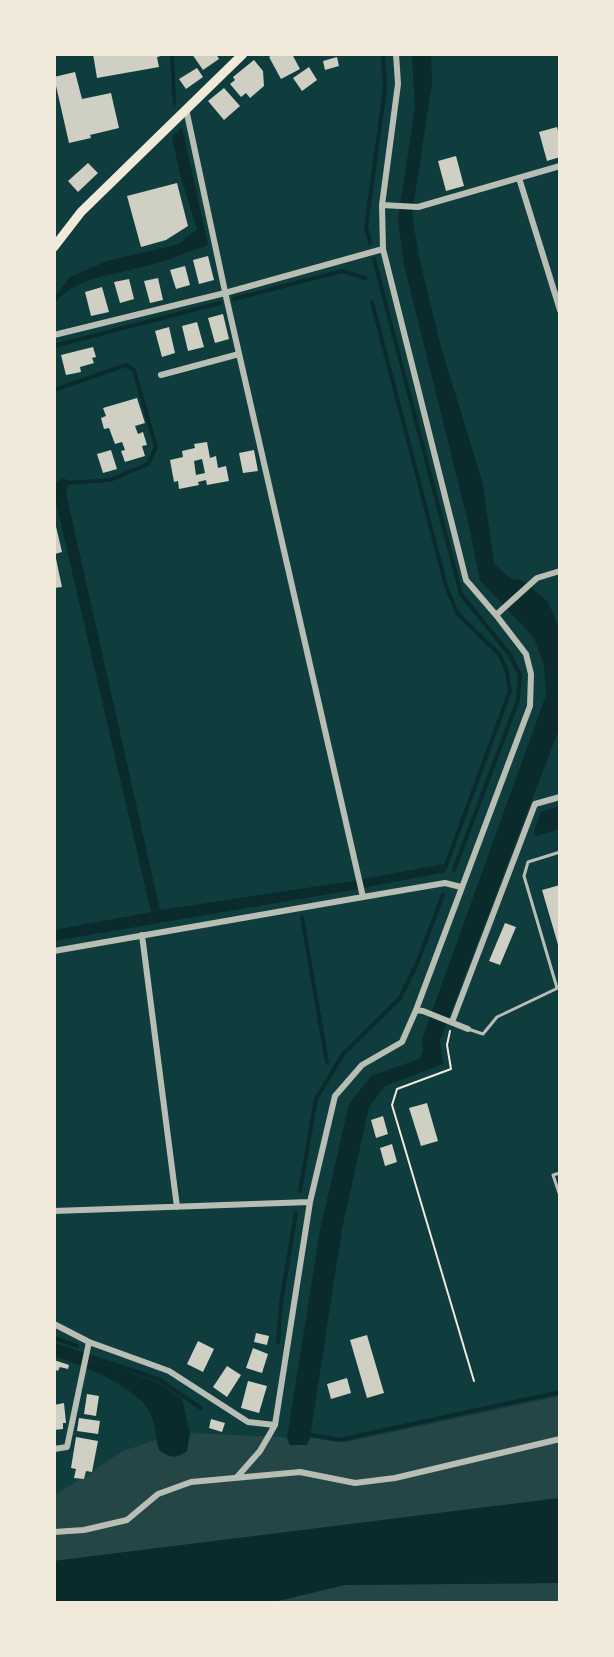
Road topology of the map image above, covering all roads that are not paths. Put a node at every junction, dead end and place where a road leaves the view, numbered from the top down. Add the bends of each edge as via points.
1 (243, 54) edge
2 (396, 54) edge
3 (186, 109) junction
4 (560, 166) edge
5 (519, 178) junction
6 (382, 205) junction
7 (54, 247) edge
8 (383, 249) junction
9 (225, 294) junction
10 (560, 310) edge
11 (54, 335) edge
12 (239, 354) junction
13 (161, 375) dead end
14 (560, 571) edge
15 (496, 615) junction
16 (560, 797) edge
17 (560, 852) edge
18 (461, 887) junction
19 (362, 894) junction
20 (142, 935) junction
21 (54, 951) edge
22 (559, 987) edge
23 (420, 1011) junction
24 (451, 1022) junction
25 (468, 1029) joint
26 (560, 1173) edge
27 (560, 1196) edge
28 (310, 1202) junction
29 (177, 1207) junction
30 (54, 1211) edge
31 (54, 1324) edge
32 (89, 1342) junction
33 (275, 1425) junction
34 (560, 1439) edge
35 (54, 1449) edge
36 (237, 1478) junction
37 (54, 1532) edge

1 - 3 main road
2 - 6 street via 398,84
3 - 7 main road via 81,212
3 - 9 street
4 - 5 street
5 - 6 street via 418,207
5 - 10 street
6 - 8 street
8 - 9 street
8 - 15 street via 466,580
9 - 11 street
9 - 12 street
12 - 13 street
12 - 19 street
14 - 15 street via 537,578
15 - 18 street via 526,654 531,674 530,706
16 - 24 street via 535,804
17 - 22 lane via 528,862 524,876
18 - 19 street via 445,883
18 - 23 street
19 - 20 street
20 - 21 street
20 - 29 street
22 - 25 lane via 497,1017 483,1034
23 - 24 street
23 - 28 street via 402,1042 362,1065 335,1096
24 - 25 street
26 - 27 lane via 554,1175
28 - 29 street
28 - 33 street
29 - 30 street
31 - 32 street
32 - 33 street via 168,1371 248,1422
32 - 35 street via 67,1447
33 - 36 street
34 - 36 street via 395,1478 355,1483 300,1472
36 - 37 street via 191,1482 158,1494 127,1520

